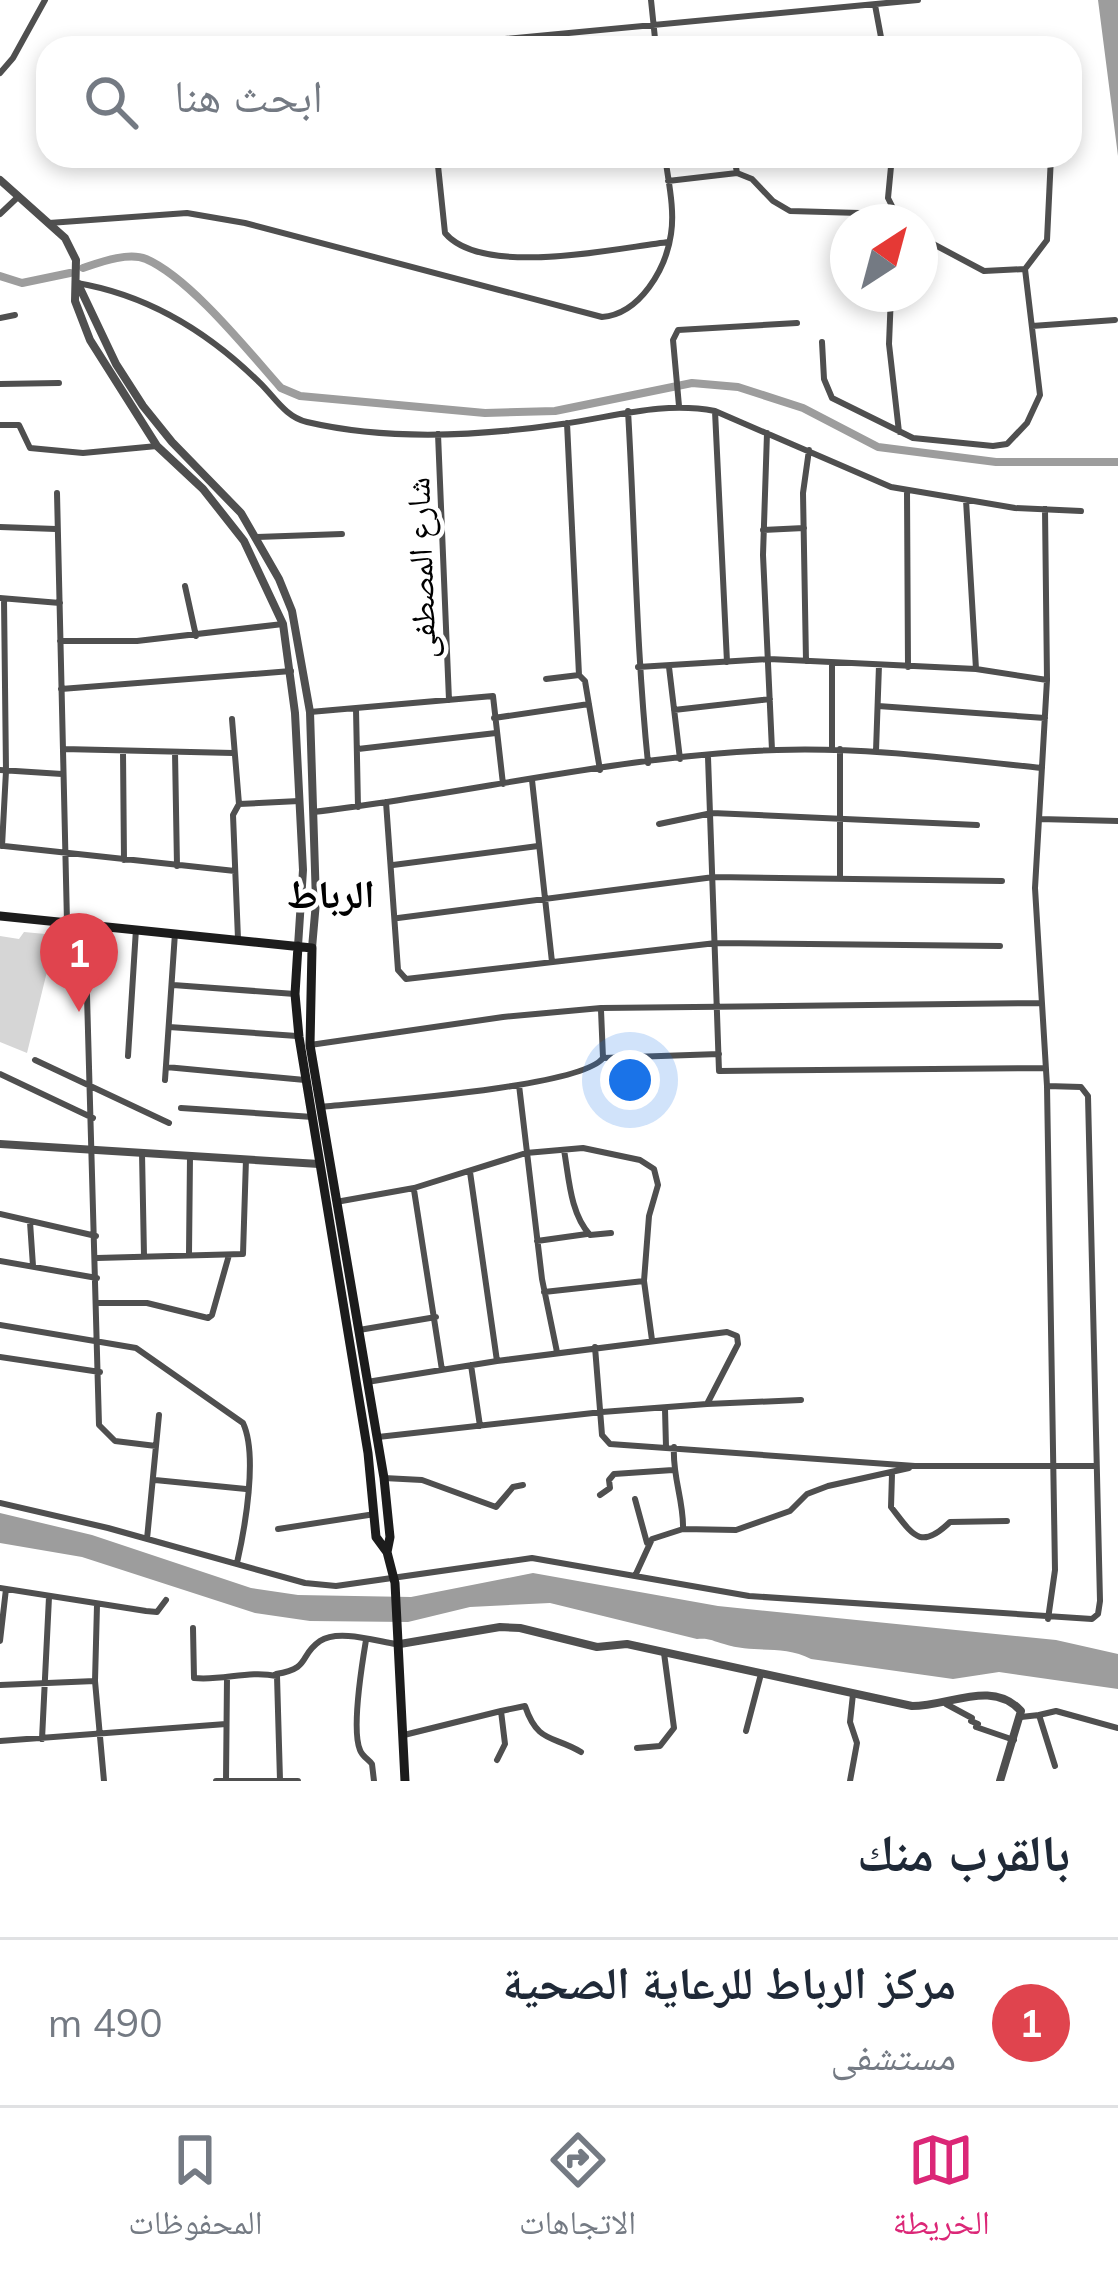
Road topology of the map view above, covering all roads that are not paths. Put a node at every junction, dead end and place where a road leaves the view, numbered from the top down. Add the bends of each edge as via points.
1 (45, 0) edge
2 (651, 0) edge
3 (918, 0) edge
4 (874, 5) junction
5 (653, 23) junction
6 (529, 36) edge
7 (655, 36) edge
8 (880, 36) edge
9 (0, 73) edge
10 (438, 168) edge
11 (666, 168) edge
12 (736, 168) edge
13 (891, 168) edge
14 (1050, 168) edge
15 (737, 172) junction
16 (0, 180) edge
17 (668, 181) junction
18 (19, 196) junction
19 (891, 204) edge
20 (0, 214) edge
21 (830, 214) edge
22 (49, 223) junction
23 (669, 242) junction
24 (938, 250) edge
25 (1025, 269) junction
26 (77, 283) junction
27 (891, 312) edge
28 (15, 314) dead end
29 (0, 318) edge
30 (1115, 320) dead end
31 (797, 322) dead end
32 (1032, 326) junction
33 (822, 342) dead end
34 (59, 383) dead end
35 (0, 384) edge
36 (679, 404) junction
37 (143, 406) junction
38 (628, 411) junction
39 (715, 411) junction
40 (133, 412) junction
41 (567, 423) junction
42 (0, 425) edge
43 (899, 432) junction
44 (767, 433) junction
45 (438, 434) junction
46 (157, 446) junction
47 (809, 450) junction
48 (907, 491) junction
49 (57, 493) dead end
50 (966, 500) junction
51 (1045, 509) junction
52 (1081, 511) dead end
53 (0, 527) edge
54 (804, 528) junction
55 (56, 529) junction
56 (763, 530) junction
57 (342, 534) dead end
58 (257, 536) junction
59 (280, 583) junction
60 (185, 586) dead end
61 (267, 587) junction
62 (2, 599) edge
63 (60, 603) junction
64 (283, 624) junction
65 (196, 636) junction
66 (60, 641) junction
67 (769, 659) junction
68 (806, 661) junction
69 (728, 662) junction
70 (832, 664) junction
71 (879, 665) junction
72 (669, 666) junction
73 (638, 667) junction
74 (908, 667) junction
75 (976, 669) junction
76 (291, 670) junction
77 (579, 675) junction
78 (546, 679) dead end
79 (1047, 680) junction
80 (61, 689) junction
81 (770, 699) junction
82 (449, 700) junction
83 (589, 704) junction
84 (878, 706) junction
85 (356, 709) junction
86 (674, 710) junction
87 (310, 712) junction
88 (494, 718) junction
89 (1046, 718) junction
90 (232, 719) dead end
91 (496, 733) junction
92 (63, 749) junction
93 (358, 749) junction
94 (836, 749) junction
95 (772, 750) junction
96 (123, 751) junction
97 (876, 751) junction
98 (175, 752) junction
99 (234, 753) junction
100 (708, 757) junction
101 (680, 759) junction
102 (648, 763) junction
103 (1042, 767) junction
104 (3, 770) edge
105 (600, 770) junction
106 (63, 775) junction
107 (532, 780) junction
108 (503, 784) junction
109 (298, 801) junction
110 (386, 802) junction
111 (239, 804) junction
112 (358, 807) junction
113 (299, 812) junction
114 (314, 812) junction
115 (712, 813) junction
116 (1039, 819) junction
117 (840, 821) junction
118 (1118, 821) edge
119 (659, 824) dead end
120 (977, 825) dead end
121 (1, 846) edge
122 (538, 846) junction
123 (64, 853) junction
124 (124, 860) junction
125 (393, 865) junction
126 (176, 866) junction
127 (236, 871) junction
128 (714, 877) junction
129 (841, 879) junction
130 (1002, 881) dead end
131 (544, 898) junction
132 (0, 916) edge
133 (398, 918) junction
134 (67, 922) junction
135 (86, 924) junction
136 (136, 929) junction
137 (176, 933) junction
138 (238, 939) junction
139 (716, 943) junction
140 (298, 946) junction
141 (1000, 946) dead end
142 (312, 948) junction
143 (552, 962) junction
144 (173, 985) junction
145 (295, 994) junction
146 (1041, 1003) junction
147 (717, 1006) junction
148 (601, 1009) junction
149 (169, 1027) junction
150 (299, 1036) junction
151 (310, 1046) junction
152 (719, 1054) junction
153 (128, 1056) dead end
154 (603, 1058) junction
155 (35, 1060) dead end
156 (166, 1067) junction
157 (1045, 1068) junction
158 (0, 1074) edge
159 (165, 1080) dead end
160 (308, 1080) junction
161 (519, 1085) junction
162 (1047, 1086) junction
163 (92, 1088) junction
164 (181, 1108) dead end
165 (317, 1112) junction
166 (93, 1118) junction
167 (169, 1123) dead end
168 (0, 1144) edge
169 (94, 1150) junction
170 (564, 1150) junction
171 (142, 1153) junction
172 (526, 1154) junction
173 (190, 1156) junction
174 (246, 1159) junction
175 (319, 1164) junction
176 (470, 1172) junction
177 (414, 1188) junction
178 (336, 1202) junction
179 (0, 1214) edge
180 (30, 1222) junction
181 (611, 1233) dead end
182 (588, 1234) junction
183 (96, 1236) junction
184 (537, 1241) junction
185 (229, 1255) junction
186 (144, 1256) junction
187 (189, 1256) junction
188 (97, 1258) junction
189 (0, 1261) edge
190 (33, 1267) junction
191 (343, 1270) junction
192 (98, 1278) junction
193 (644, 1281) junction
194 (544, 1292) junction
195 (98, 1303) junction
196 (436, 1317) junction
197 (0, 1325) edge
198 (359, 1330) junction
199 (652, 1340) junction
200 (97, 1341) junction
201 (596, 1347) junction
202 (557, 1352) junction
203 (0, 1357) edge
204 (497, 1361) junction
205 (471, 1365) junction
206 (442, 1370) junction
207 (100, 1372) junction
208 (367, 1382) junction
209 (801, 1400) dead end
210 (707, 1405) junction
211 (665, 1409) junction
212 (602, 1412) junction
213 (159, 1415) dead end
214 (480, 1426) junction
215 (378, 1437) junction
216 (156, 1446) junction
217 (670, 1447) junction
218 (1054, 1465) junction
219 (915, 1466) junction
220 (1096, 1466) junction
221 (673, 1470) junction
222 (892, 1474) junction
223 (384, 1478) junction
224 (154, 1480) junction
225 (523, 1485) dead end
226 (248, 1490) junction
227 (600, 1496) dead end
228 (635, 1499) dead end
229 (0, 1503) edge
230 (375, 1514) junction
231 (1007, 1521) dead end
232 (278, 1529) dead end
233 (682, 1529) junction
234 (147, 1539) junction
235 (647, 1543) junction
236 (387, 1552) junction
237 (237, 1563) junction
238 (635, 1576) junction
239 (394, 1580) junction
240 (3, 1588) edge
241 (49, 1597) junction
242 (166, 1600) dead end
243 (98, 1605) junction
244 (1048, 1618) junction
245 (193, 1628) dead end
246 (366, 1640) junction
247 (0, 1641) edge
248 (400, 1642) junction
249 (664, 1653) junction
250 (275, 1674) junction
251 (761, 1674) junction
252 (227, 1678) junction
253 (95, 1681) junction
254 (42, 1683) junction
255 (0, 1685) edge
256 (853, 1694) junction
257 (946, 1704) junction
258 (501, 1711) junction
259 (1039, 1715) junction
260 (1021, 1718) junction
261 (226, 1724) junction
262 (1118, 1728) edge
263 (746, 1731) dead end
264 (401, 1736) junction
265 (100, 1737) junction
266 (42, 1739) junction
267 (1014, 1740) junction
268 (0, 1742) edge
269 (637, 1748) dead end
270 (581, 1752) dead end
271 (497, 1760) dead end
272 (1054, 1766) dead end
273 (226, 1780) edge
274 (280, 1780) edge
275 (104, 1781) edge
276 (216, 1781) edge
277 (298, 1781) edge
278 (374, 1781) edge
279 (405, 1781) edge
280 (850, 1781) edge
281 (1000, 1781) edge

1 - 9 street
2 - 5 street
3 - 4 street
4 - 5 street
4 - 8 street
5 - 6 street
5 - 7 street
10 - 23 street via 446,233 463,247 514,259
11 - 17 street
12 - 15 street
13 - 19 street
14 - 25 street via 1047,240
15 - 17 street
15 - 21 street via 790,211
16 - 18 street
17 - 23 street
18 - 20 street
18 - 22 street
22 - 23 street via 187,213 602,317 647,292
22 - 26 street via 76,260
24 - 25 street via 984,272
25 - 32 street
26 - 37 street
26 - 40 street via 75,301 91,340
26 - 45 street via 163,309 302,422
27 - 43 street
28 - 29 street
30 - 32 street
31 - 36 street via 678,330
32 - 43 street via 1040,395 1014,439 1000,447
33 - 43 street via 832,398
34 - 35 street
36 - 38 street
36 - 39 street
37 - 40 street
37 - 58 street
38 - 41 street
38 - 73 street
39 - 44 street
39 - 69 street
40 - 46 street
41 - 45 street
41 - 77 street
42 - 46 street via 20,425 29,448
44 - 47 street
44 - 56 street
45 - 82 street, شارع المصطفى
46 - 61 street via 224,512
47 - 48 street
47 - 54 street
48 - 50 street
48 - 74 street
49 - 55 street
50 - 51 street
50 - 75 street
51 - 52 street
51 - 79 street
53 - 55 street
54 - 56 street
54 - 68 street
55 - 63 street
56 - 67 street
57 - 58 street
58 - 59 street
59 - 61 street
59 - 87 street
60 - 65 street
61 - 64 street
62 - 63 street
62 - 104 street
63 - 66 street
64 - 65 street
64 - 76 street
65 - 66 street
66 - 80 street
67 - 68 street
67 - 69 street
67 - 81 street
68 - 70 street
69 - 72 street
70 - 71 street
70 - 94 street
71 - 74 street
71 - 84 street
72 - 73 street
72 - 86 street
73 - 102 street
74 - 75 street
75 - 79 street
76 - 80 street
76 - 109 street
77 - 78 street
77 - 83 street
79 - 89 street
80 - 92 street
81 - 86 street
81 - 95 street
82 - 85 street
82 - 88 street via 493,696
83 - 88 street
83 - 105 street
84 - 89 street
84 - 97 street
85 - 87 street
85 - 93 street
86 - 101 street
87 - 114 street
88 - 91 street
89 - 103 street
90 - 99 street
91 - 93 street
91 - 108 street
92 - 96 street
92 - 106 street
93 - 112 street
94 - 95 street
94 - 97 street
94 - 117 street
95 - 100 street
96 - 98 street
96 - 124 street
97 - 103 street
98 - 99 street
98 - 126 street
99 - 111 street
100 - 101 street
100 - 115 street
101 - 102 street
102 - 105 street
103 - 116 street
104 - 106 street
104 - 121 street
105 - 107 street
106 - 123 street
107 - 108 street
107 - 122 street
108 - 110 street
109 - 111 street
109 - 113 street
110 - 112 street
110 - 125 street
111 - 127 street
112 - 114 street
113 - 114 street
113 - 140 street
114 - 142 street
115 - 117 street
115 - 119 street
115 - 128 street
116 - 118 street
116 - 146 street
117 - 120 street
117 - 129 street
121 - 123 street
122 - 125 street
122 - 131 street
123 - 124 street
123 - 134 street
124 - 126 street
125 - 133 street
126 - 127 street
127 - 138 street
128 - 129 street
128 - 131 street
128 - 139 street
129 - 130 street
131 - 133 street
131 - 143 street
132 - 134 main road
133 - 143 street via 404,978
134 - 135 main road
135 - 136 main road
135 - 163 street
136 - 137 main road
136 - 153 street
137 - 138 main road
137 - 144 street
138 - 140 main road
139 - 141 street
139 - 143 street
139 - 147 street
140 - 142 main road
140 - 145 main road
142 - 151 main road
144 - 145 street
144 - 149 street
145 - 150 main road
146 - 147 street
146 - 157 street
147 - 148 street
147 - 152 street
148 - 151 street
148 - 154 street
149 - 150 street
149 - 156 street
150 - 160 main road
151 - 165 main road
152 - 154 street
152 - 157 street via 719,1071
154 - 161 street via 587,1070
155 - 163 street
156 - 159 street
156 - 160 street
157 - 162 street
158 - 166 street
160 - 165 main road
161 - 165 street
161 - 172 street
162 - 218 street
162 - 220 street via 1081,1087 1088,1096
163 - 166 street
163 - 167 street
164 - 165 street
165 - 175 main road
165 - 178 main road
166 - 169 street
168 - 169 street
169 - 171 street
169 - 183 street
170 - 172 street
170 - 182 street
170 - 193 street via 614,1154 654,1169
171 - 173 street
171 - 186 street
172 - 176 street
172 - 184 street
173 - 174 street
173 - 187 street
174 - 175 street
174 - 185 street via 244,1249
175 - 191 main road
176 - 177 street
176 - 204 street
177 - 178 street
177 - 196 street
178 - 191 main road
179 - 180 street
180 - 183 street
180 - 190 street
181 - 182 street
182 - 184 street
183 - 188 street
184 - 194 street
185 - 187 street
185 - 195 street via 208,1318 146,1303
186 - 187 street
186 - 188 street
188 - 192 street
189 - 190 street
190 - 192 street
191 - 198 main road
191 - 230 main road
192 - 195 street
193 - 194 street
193 - 199 street
194 - 202 street
195 - 200 street
196 - 198 street
196 - 206 street
197 - 200 street
198 - 208 main road
199 - 201 street
199 - 210 street via 736,1336
200 - 207 street
200 - 226 street via 147,1353 243,1423
201 - 202 street
201 - 212 street
202 - 204 street
203 - 207 street
204 - 205 street
205 - 206 street
205 - 214 street
206 - 208 street
207 - 216 street via 100,1429 122,1443
208 - 215 main road
209 - 210 street
210 - 211 street
211 - 212 street
211 - 217 street
212 - 214 street
212 - 217 street via 610,1444
213 - 216 street
214 - 215 street
215 - 223 main road
216 - 224 street
217 - 219 street
217 - 221 street
218 - 219 street
218 - 220 street
218 - 244 street
219 - 222 street
220 - 244 street via 1099,1612 1084,1621
221 - 227 street via 614,1474
221 - 233 street
222 - 231 street via 891,1507 925,1539 950,1522
222 - 233 street via 828,1486 790,1511 736,1530
223 - 225 street via 422,1480 496,1507
223 - 236 main road
224 - 226 street
224 - 234 street
226 - 237 street
228 - 235 street
229 - 234 street
230 - 232 street
230 - 236 main road
233 - 235 street
234 - 237 street
235 - 238 street
236 - 239 main road
237 - 239 street via 305,1583
238 - 239 street via 532,1558
238 - 244 street via 749,1597
239 - 248 main road
240 - 241 street
240 - 247 street
241 - 243 street
241 - 254 street
242 - 243 street via 157,1612
243 - 253 street
245 - 252 street via 194,1678
246 - 248 street
246 - 250 street via 325,1639 301,1667
246 - 278 street via 358,1744
248 - 249 street via 520,1628
248 - 264 main road
249 - 251 street
249 - 269 street via 674,1730 660,1745
250 - 252 street
250 - 274 street
251 - 256 street
251 - 263 street
252 - 261 street
253 - 254 street
253 - 265 street
254 - 255 street
254 - 266 street
256 - 257 street
256 - 280 street
257 - 260 street via 988,1693 1015,1704
257 - 267 street via 976,1727
258 - 264 street
258 - 270 street via 525,1706 543,1736
258 - 271 street via 506,1744
259 - 260 street
259 - 262 street via 1056,1711
259 - 272 street
260 - 267 street
261 - 265 street
261 - 273 street
264 - 279 main road
265 - 266 street
265 - 275 street
266 - 268 street
267 - 281 street
273 - 274 street
273 - 276 street
274 - 277 street

